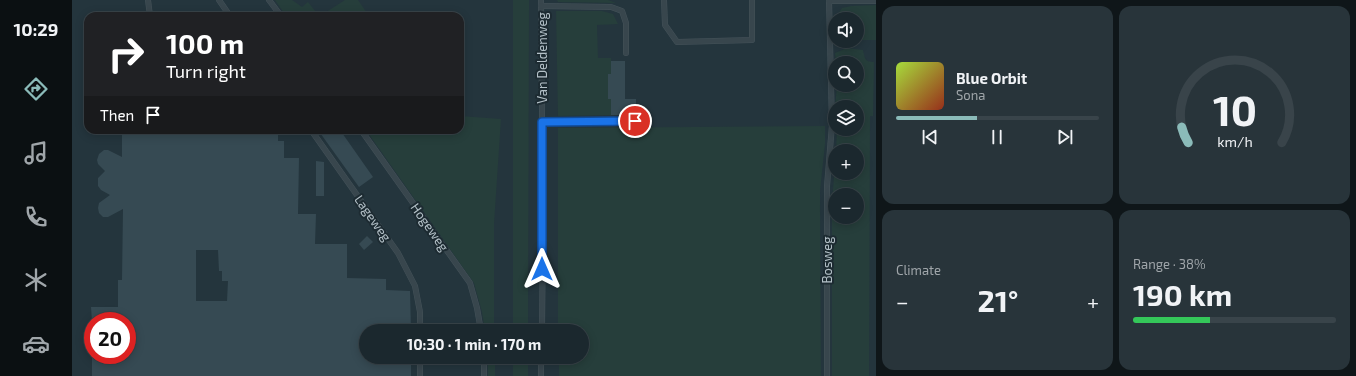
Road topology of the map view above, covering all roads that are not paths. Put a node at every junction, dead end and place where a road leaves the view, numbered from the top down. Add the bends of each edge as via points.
1 (148, 0) edge
2 (219, 0) edge
3 (269, 0) edge
4 (541, 0) edge
5 (664, 0) edge
6 (752, 0) edge
7 (829, 0) edge
8 (876, 1) edge
9 (541, 6) junction
10 (150, 12) edge
11 (227, 12) edge
12 (278, 12) edge
13 (626, 53) dead end
14 (635, 121) dead end
15 (542, 122) junction
16 (314, 134) edge
17 (364, 134) edge
18 (420, 324) edge
19 (480, 324) edge
20 (542, 324) edge
21 (420, 364) edge
22 (484, 364) edge
23 (542, 364) edge
24 (420, 376) edge
25 (484, 376) edge
26 (542, 376) edge
27 (827, 376) edge

1 - 10 lane
2 - 11 lane
3 - 12 lane
4 - 9 lane, Van Deldenweg
5 - 6 lane via 665,25 677,42 752,40
7 - 8 lane
7 - 27 lane, Bosweg via 832,125 827,186
9 - 13 lane via 611,6 622,11 626,23
9 - 15 lane, Van Deldenweg
14 - 15 lane
15 - 20 lane, Van Deldenweg
16 - 18 lane, Lageweg via 398,253 415,286
17 - 19 lane, Hogeweg via 470,284
21 - 24 lane
22 - 25 lane
23 - 26 lane

